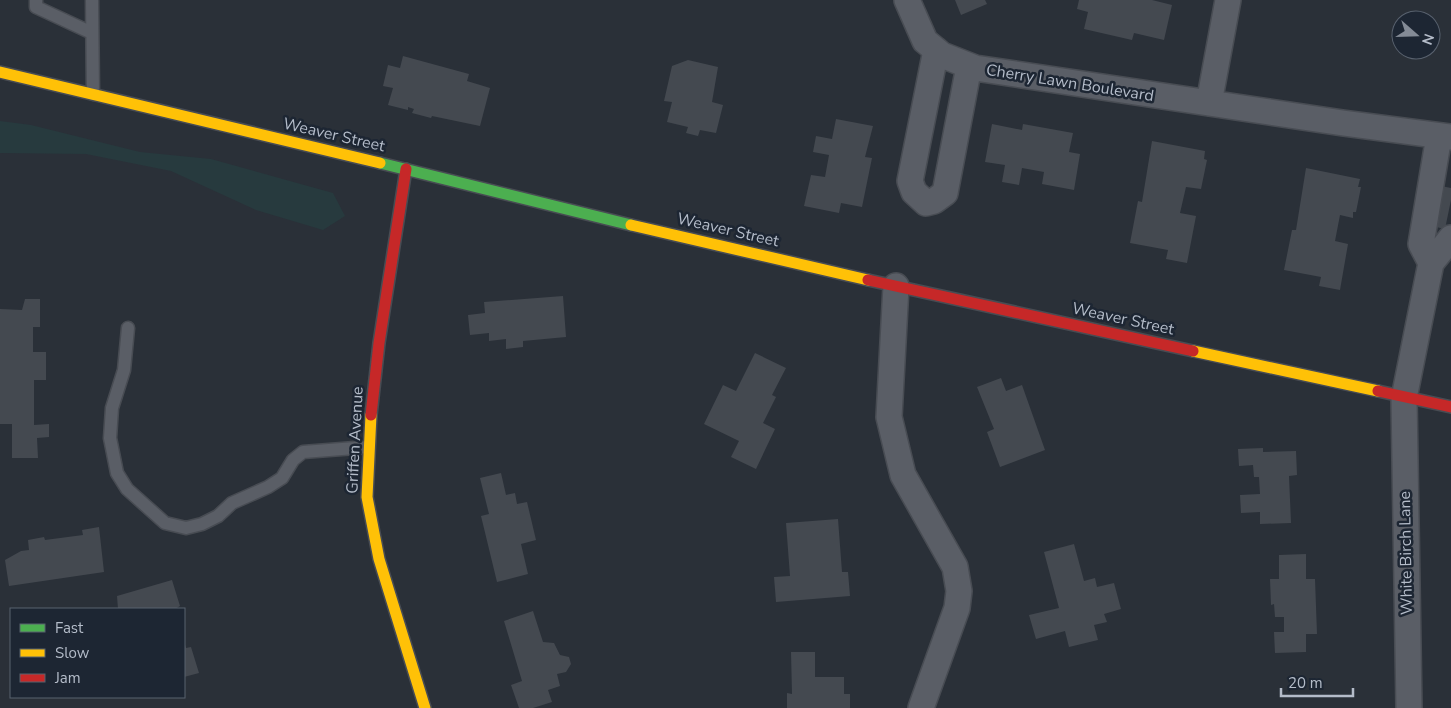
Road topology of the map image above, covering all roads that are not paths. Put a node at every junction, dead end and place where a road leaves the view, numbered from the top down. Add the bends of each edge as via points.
1 (36, 0) edge
2 (92, 0) edge
3 (907, 0) edge
4 (1228, 0) edge
5 (92, 32) junction
6 (936, 50) junction
7 (969, 66) junction
8 (0, 72) edge
9 (93, 94) junction
10 (1209, 103) junction
11 (1445, 136) edge
12 (406, 169) junction
13 (1451, 238) edge
14 (1431, 263) junction
15 (896, 286) junction
16 (128, 328) dead end
17 (1404, 398) junction
18 (1451, 407) edge
19 (368, 446) junction
20 (425, 708) edge
21 (921, 708) edge
22 (1409, 708) edge

1 - 5 lane via 36,7
2 - 5 lane
3 - 6 street via 925,41
4 - 10 street
5 - 9 lane
6 - 7 street, Cherry Lawn Boulevard
6 - 7 street via 910,181 914,192 926,203 945,193
7 - 10 street, Cherry Lawn Boulevard
8 - 9 main road, Weaver Street
9 - 12 main road, Weaver Street
10 - 11 street, Cherry Lawn Boulevard
11 - 14 street, Cherry Lawn Boulevard via 1421,244
12 - 15 main road, Weaver Street via 581,214
12 - 19 main road, Griffen Avenue via 379,343
13 - 14 street
14 - 17 street
15 - 17 main road, Weaver Street
15 - 21 street via 889,417 903,475 955,567 959,591 957,608
16 - 19 lane via 124,370 112,408 110,438 117,473 127,489 165,524 186,528 218,516 232,503 282,478 293,460 303,452
17 - 18 main road, Weaver Street
17 - 22 street, White Birch Lane
19 - 20 main road, Griffen Avenue via 368,497 378,560

